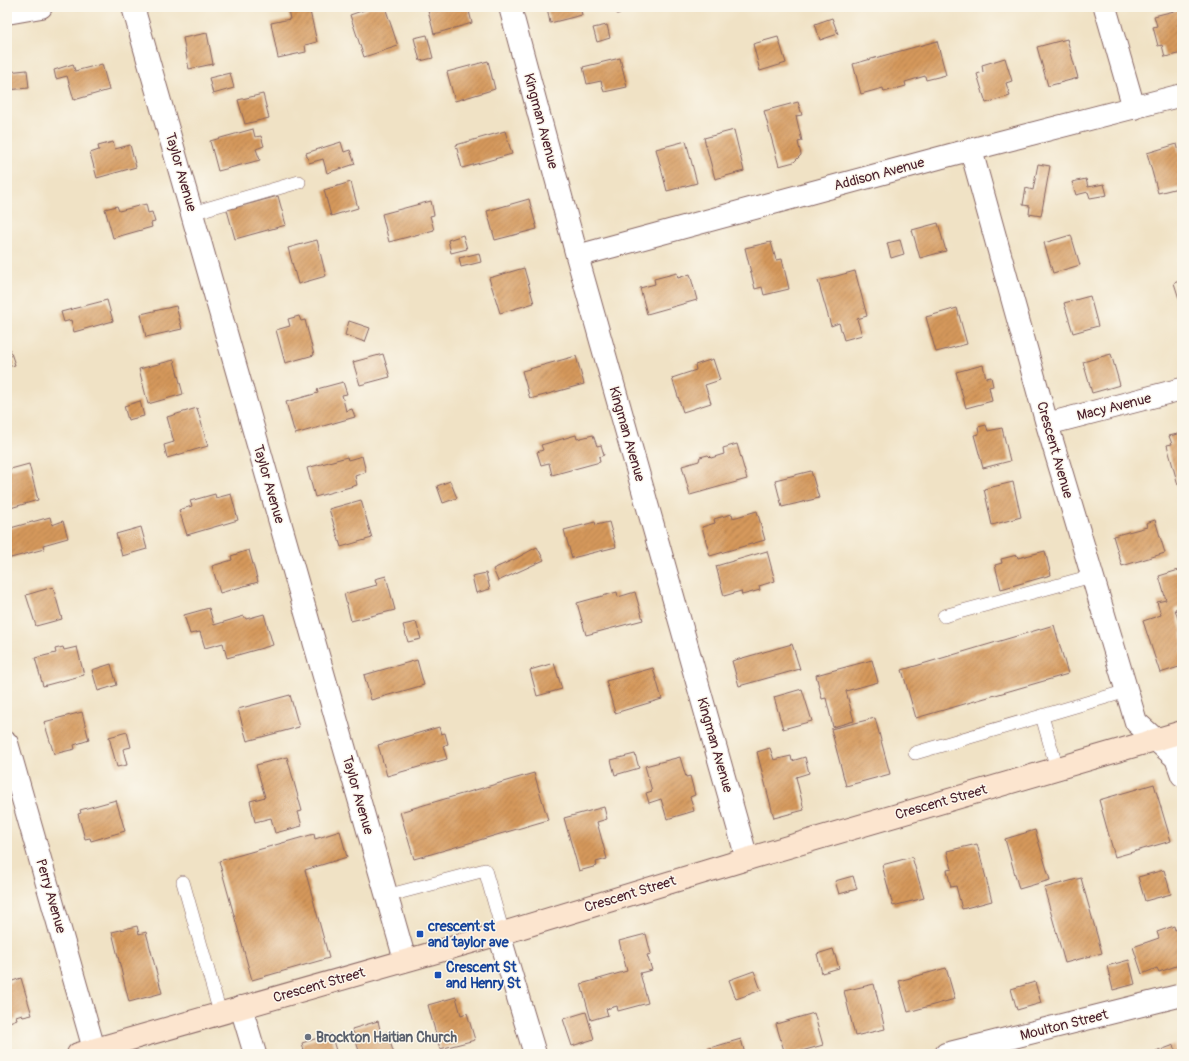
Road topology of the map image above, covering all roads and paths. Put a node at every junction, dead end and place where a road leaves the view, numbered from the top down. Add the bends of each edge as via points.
1 (41, 7) edge
2 (133, 7) edge
3 (510, 7) edge
4 (1105, 7) edge
5 (7, 12) edge
6 (1182, 95) edge
7 (1134, 108) junction
8 (971, 150) junction
9 (299, 182) dead end
10 (192, 213) junction
11 (577, 256) junction
12 (1182, 389) edge
13 (1046, 424) junction
14 (1092, 576) junction
15 (944, 616) dead end
16 (1127, 691) junction
17 (1042, 716) junction
18 (1182, 732) edge
19 (1157, 740) junction
20 (7, 744) edge
21 (915, 753) dead end
22 (1057, 768) junction
23 (1182, 775) edge
24 (747, 859) junction
25 (183, 882) dead end
26 (386, 896) junction
27 (501, 933) junction
28 (405, 960) junction
29 (1182, 995) edge
30 (241, 1007) junction
31 (220, 1013) junction
32 (86, 1052) edge
33 (255, 1054) edge
34 (535, 1054) edge
35 (946, 1054) edge

1 - 5 street
2 - 10 street, Taylor Avenue
3 - 11 street, Kingman Avenue
4 - 7 street
6 - 7 street, Addison Avenue
7 - 8 street, Addison Avenue
8 - 11 street, Addison Avenue
8 - 13 street, Crescent Avenue
9 - 10 lane
10 - 26 street, Taylor Avenue
11 - 24 street, Kingman Avenue
12 - 13 street, Macy Avenue
13 - 14 street, Crescent Avenue
14 - 15 lane
14 - 16 street, Crescent Avenue
16 - 17 lane
16 - 19 street, Crescent Avenue via 1136,722
17 - 21 lane
17 - 22 lane
18 - 19 main road, Crescent Street
19 - 22 main road, Crescent Street
19 - 23 street, Crescent Avenue via 1176,758
20 - 32 street, Perry Avenue
22 - 24 main road, Crescent Street
24 - 27 main road, Crescent Street
25 - 31 lane
26 - 27 lane via 485,870
26 - 28 street, Taylor Avenue
27 - 28 main road, Crescent Street
27 - 34 street
28 - 30 main road, Crescent Street
29 - 35 street, Moulton Street
30 - 31 main road, Crescent Street
30 - 33 street
31 - 32 main road, Crescent Street

